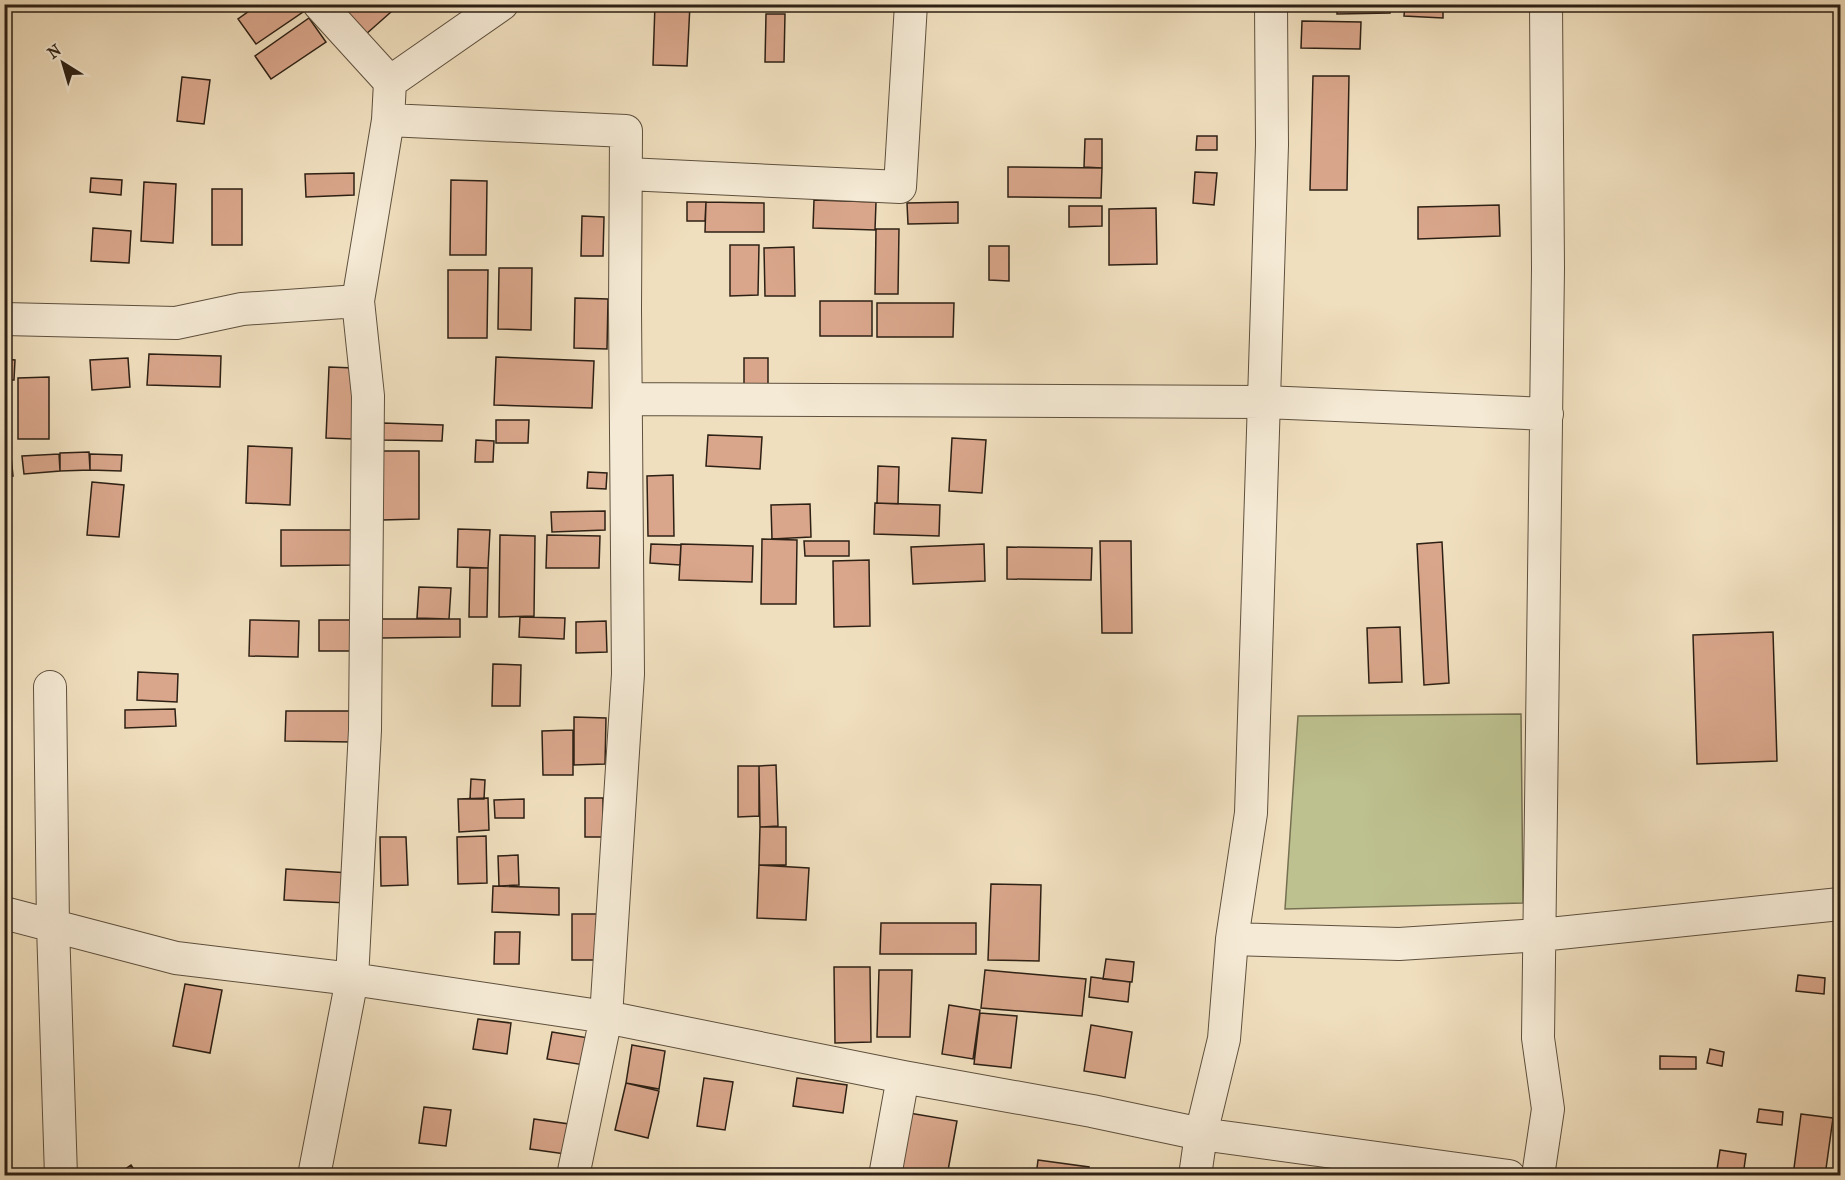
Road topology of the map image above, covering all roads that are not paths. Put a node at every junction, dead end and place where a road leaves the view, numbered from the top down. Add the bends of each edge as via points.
1 (319, 4) edge
2 (502, 4) edge
3 (911, 4) edge
4 (1271, 4) edge
5 (1546, 4) edge
6 (390, 82) junction
7 (388, 120) junction
8 (627, 174) junction
9 (358, 301) junction
10 (4, 319) edge
11 (626, 399) junction
12 (1264, 402) junction
13 (1547, 414) junction
14 (50, 687) dead end
15 (1840, 904) edge
16 (4, 913) edge
17 (53, 926) junction
18 (1540, 935) junction
19 (1232, 939) junction
20 (352, 979) junction
21 (606, 1017) junction
22 (903, 1077) junction
23 (1201, 1134) junction
24 (61, 1176) edge
25 (314, 1176) edge
26 (573, 1176) edge
27 (885, 1176) edge
28 (1195, 1176) edge
29 (1509, 1176) edge
30 (1538, 1176) edge

1 - 6 street
2 - 6 street
3 - 8 street via 900,187
4 - 12 street via 1272,145
5 - 13 street
6 - 7 street
7 - 8 street via 627,131
7 - 9 street
8 - 11 street
9 - 10 street via 242,309 176,323
9 - 20 street via 368,396 365,730
11 - 12 street
11 - 21 street via 628,674
12 - 13 street
12 - 19 street via 1251,813
13 - 18 street
14 - 17 street
15 - 18 street
16 - 17 street
17 - 20 street via 176,958
17 - 24 street
18 - 19 street via 1399,944
18 - 30 street via 1538,1038 1548,1109
19 - 23 street via 1224,1039
20 - 21 street
20 - 25 street
21 - 22 street
21 - 26 street
22 - 23 street
22 - 27 street
23 - 28 street
23 - 29 street

